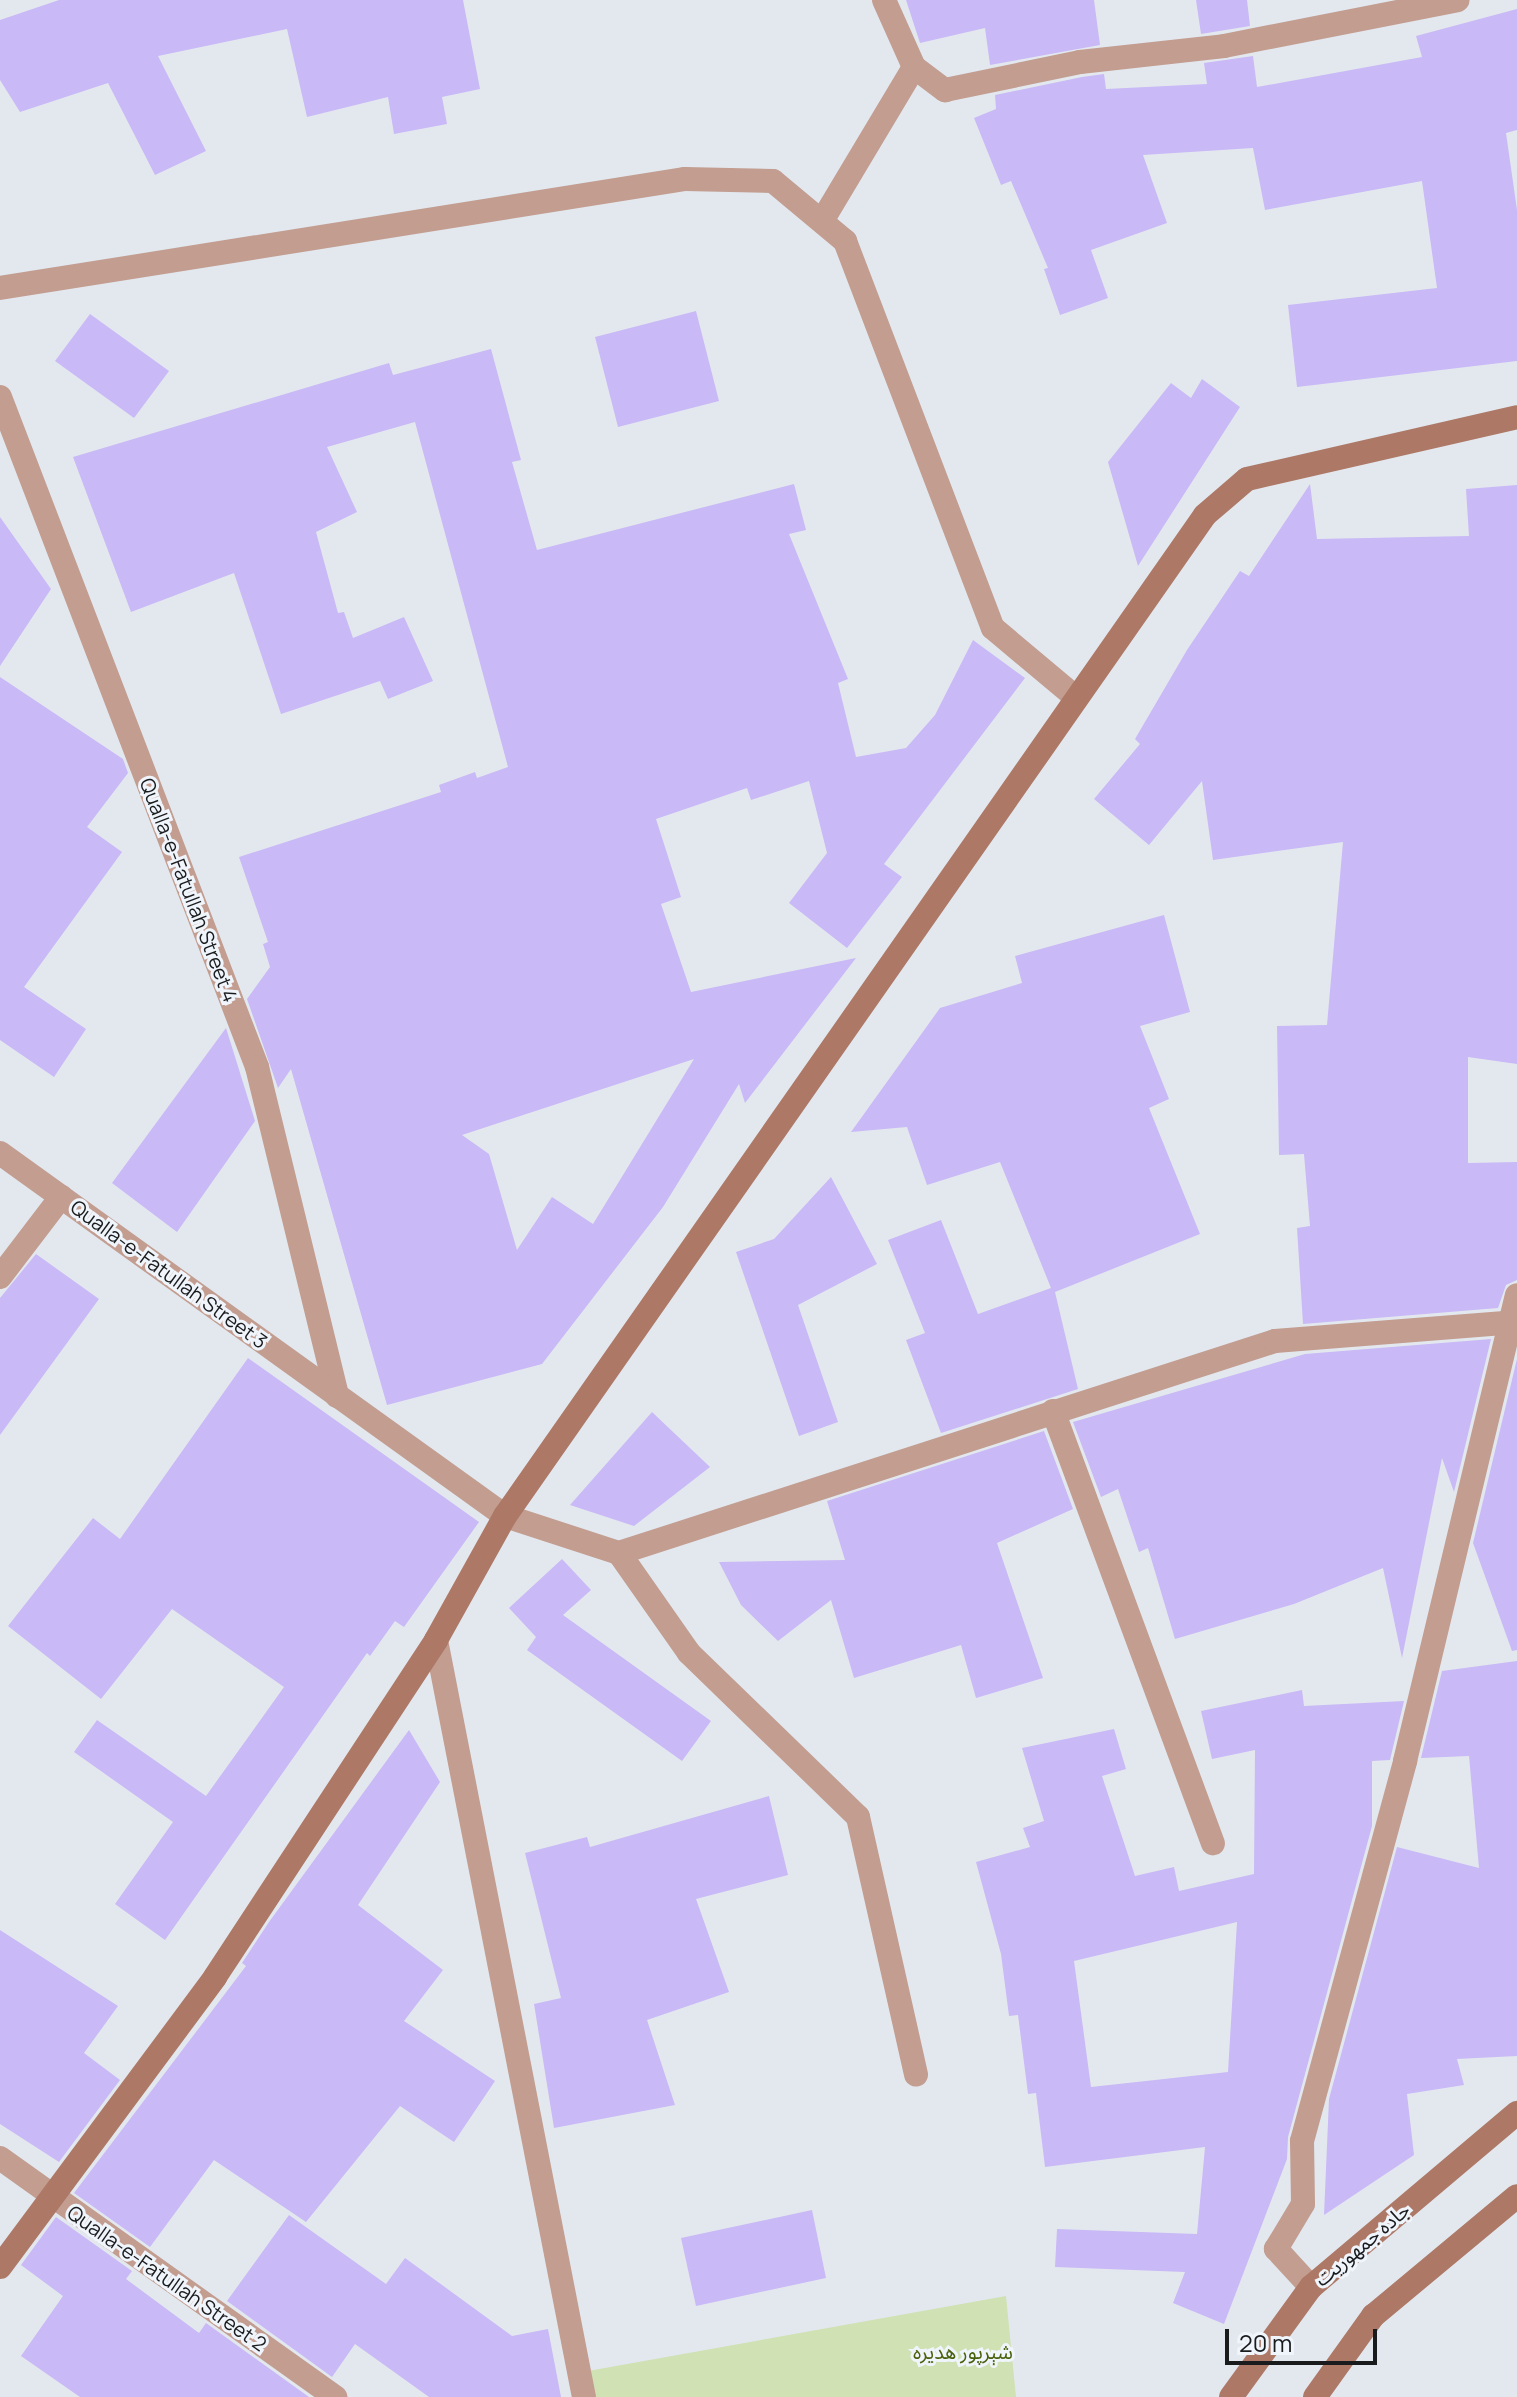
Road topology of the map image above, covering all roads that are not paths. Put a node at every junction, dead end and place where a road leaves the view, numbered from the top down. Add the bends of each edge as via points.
1 (884, 0) edge
2 (1458, 0) edge
3 (914, 67) junction
4 (822, 221) junction
5 (0, 288) edge
6 (0, 397) edge
7 (1517, 417) edge
8 (1074, 696) junction
9 (0, 1153) edge
10 (61, 1197) junction
11 (0, 1277) edge
12 (1517, 1295) edge
13 (1513, 1322) edge
14 (337, 1396) junction
15 (1053, 1411) junction
16 (505, 1516) junction
17 (619, 1553) junction
18 (436, 1640) junction
19 (1213, 1843) dead end
20 (916, 2075) dead end
21 (1517, 2113) edge
22 (0, 2158) edge
23 (1517, 2196) edge
24 (53, 2197) junction
25 (0, 2267) edge
26 (1311, 2287) junction
27 (335, 2397) edge
28 (584, 2397) edge
29 (1231, 2397) edge
30 (1315, 2397) edge

1 - 3 street
2 - 3 street via 1224,46 1080,62 945,90
3 - 4 street
4 - 5 street via 773,181 685,179
4 - 8 street via 845,241 993,628
6 - 14 street, Qualla-e-Fatullah Street 4 via 257,1067
7 - 8 street via 1247,479 1205,515
8 - 16 street via 714,1225
9 - 10 street, Qualla-e-Fatullah Street 3
10 - 11 street
10 - 14 street, Qualla-e-Fatullah Street 3
12 - 13 street
13 - 15 street via 1275,1341
13 - 26 street via 1405,1761 1302,2141 1303,2204 1276,2249
14 - 16 street, Qualla-e-Fatullah Street 3
15 - 17 street
15 - 19 street
16 - 17 street, Qualla-e-Fatullah Street 3
16 - 18 street
17 - 20 street via 689,1653 858,1817
18 - 24 street via 215,1977
18 - 28 street
21 - 26 street, جاده جمهوریت
22 - 24 street, Qualla-e-Fatullah Street 2
23 - 30 street via 1373,2316
24 - 25 street
24 - 27 street, Qualla-e-Fatullah Street 2
26 - 29 street, جاده جمهوریت

